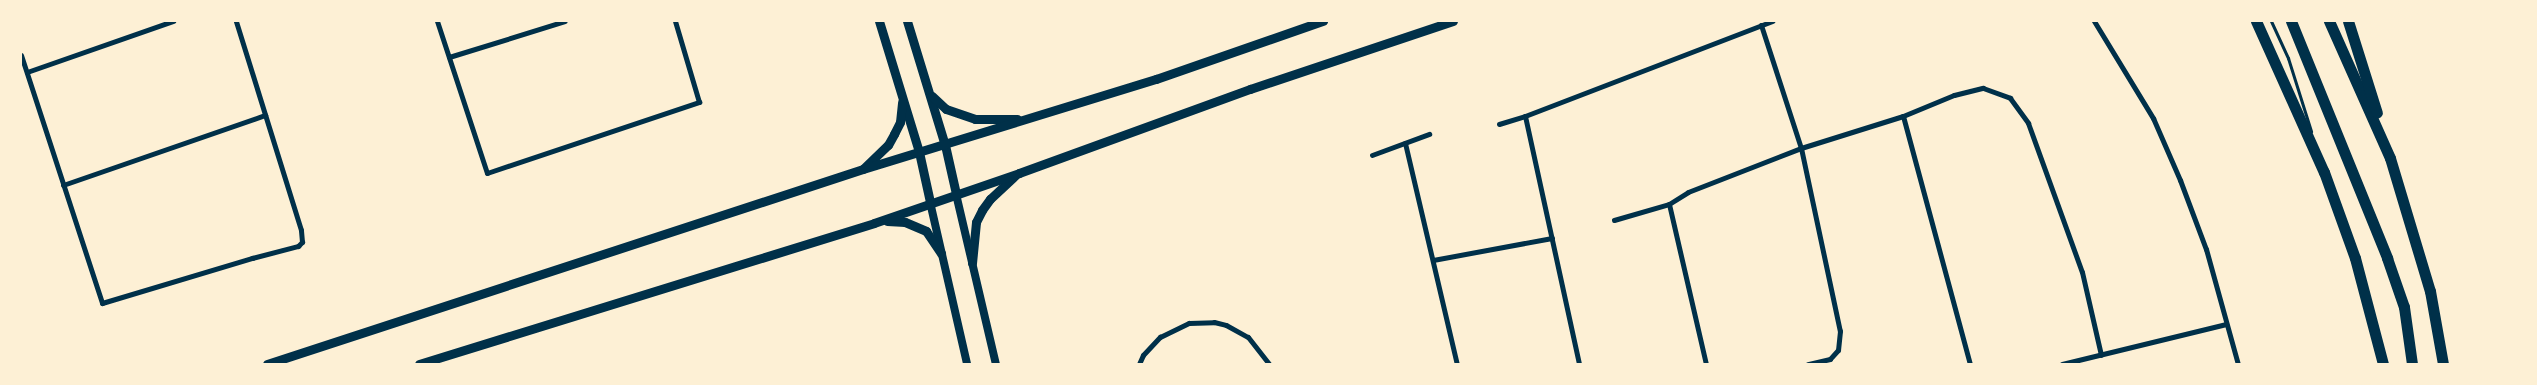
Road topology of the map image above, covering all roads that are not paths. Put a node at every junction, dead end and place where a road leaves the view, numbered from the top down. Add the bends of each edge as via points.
1 (173, 21) edge
2 (236, 21) edge
3 (437, 21) edge
4 (565, 21) edge
5 (675, 21) edge
6 (879, 21) edge
7 (907, 21) edge
8 (1323, 21) edge
9 (1453, 21) edge
10 (1772, 21) edge
11 (2094, 21) edge
12 (2256, 21) edge
13 (2271, 21) edge
14 (2291, 21) edge
15 (2329, 21) edge
16 (2348, 21) edge
17 (1761, 25) junction
18 (21, 56) edge
19 (449, 57) junction
20 (27, 72) junction
21 (930, 93) junction
22 (903, 97) junction
23 (265, 115) junction
24 (1526, 116) junction
25 (1903, 116) junction
26 (1029, 119) junction
27 (1500, 124) dead end
28 (1429, 134) dead end
29 (1405, 143) junction
30 (945, 146) junction
31 (1801, 148) junction
32 (919, 152) junction
33 (1372, 155) dead end
34 (2390, 158) junction
35 (863, 169) junction
36 (2324, 172) junction
37 (1019, 173) junction
38 (63, 185) junction
39 (956, 194) junction
40 (930, 202) junction
41 (1669, 204) junction
42 (1614, 220) dead end
43 (874, 223) junction
44 (1552, 238) junction
45 (941, 253) junction
46 (1433, 260) junction
47 (972, 263) junction
48 (2226, 324) junction
49 (2101, 355) junction
50 (266, 364) edge
51 (419, 364) edge
52 (967, 364) edge
53 (996, 364) edge
54 (1140, 364) edge
55 (1269, 364) edge
56 (1457, 364) edge
57 (1579, 364) edge
58 (1706, 364) edge
59 (1808, 364) edge
60 (1970, 364) edge
61 (2062, 364) edge
62 (2238, 364) edge
63 (2383, 364) edge
64 (2412, 364) edge
65 (2443, 364) edge

1 - 20 street
2 - 23 street
3 - 19 street
4 - 19 street
5 - 19 street via 699,102 487,173
6 - 22 main road
7 - 21 main road
8 - 26 main road
9 - 37 main road via 1250,89
10 - 17 street
11 - 48 street via 2153,118 2206,249
12 - 36 highway
13 - 36 lane via 2288,58
14 - 64 highway via 2387,258 2404,307
15 - 34 highway
16 - 34 highway
17 - 24 street
17 - 31 street
18 - 20 street
20 - 38 street
21 - 26 main road via 946,109 975,119
21 - 30 main road
22 - 32 main road
22 - 35 main road via 900,122 894,134
23 - 38 street
23 - 38 street via 301,230 302,242 298,246 102,303
24 - 27 street
24 - 44 street
25 - 31 street
25 - 49 street via 1954,95 1983,88 2010,98 2028,123 2082,272
25 - 60 street
26 - 30 main road
28 - 29 street
29 - 33 street
29 - 46 street
30 - 32 main road
30 - 39 main road
31 - 41 street via 1688,192
31 - 59 street via 1840,331 1838,350 1830,359
32 - 35 main road
32 - 40 main road
34 - 65 highway via 2430,291
35 - 50 main road
36 - 63 highway via 2355,258
37 - 39 main road
37 - 47 main road via 990,198 982,210 976,222
39 - 40 main road
39 - 47 street
40 - 43 main road
40 - 45 street
41 - 42 street
41 - 58 street
43 - 45 main road via 895,221 917,226 932,237
43 - 51 main road
44 - 46 street
44 - 57 street
45 - 52 street
46 - 56 street
47 - 53 street
48 - 49 street
48 - 62 street
49 - 61 street
54 - 55 street via 1143,355 1160,337 1189,323 1214,322 1248,336

